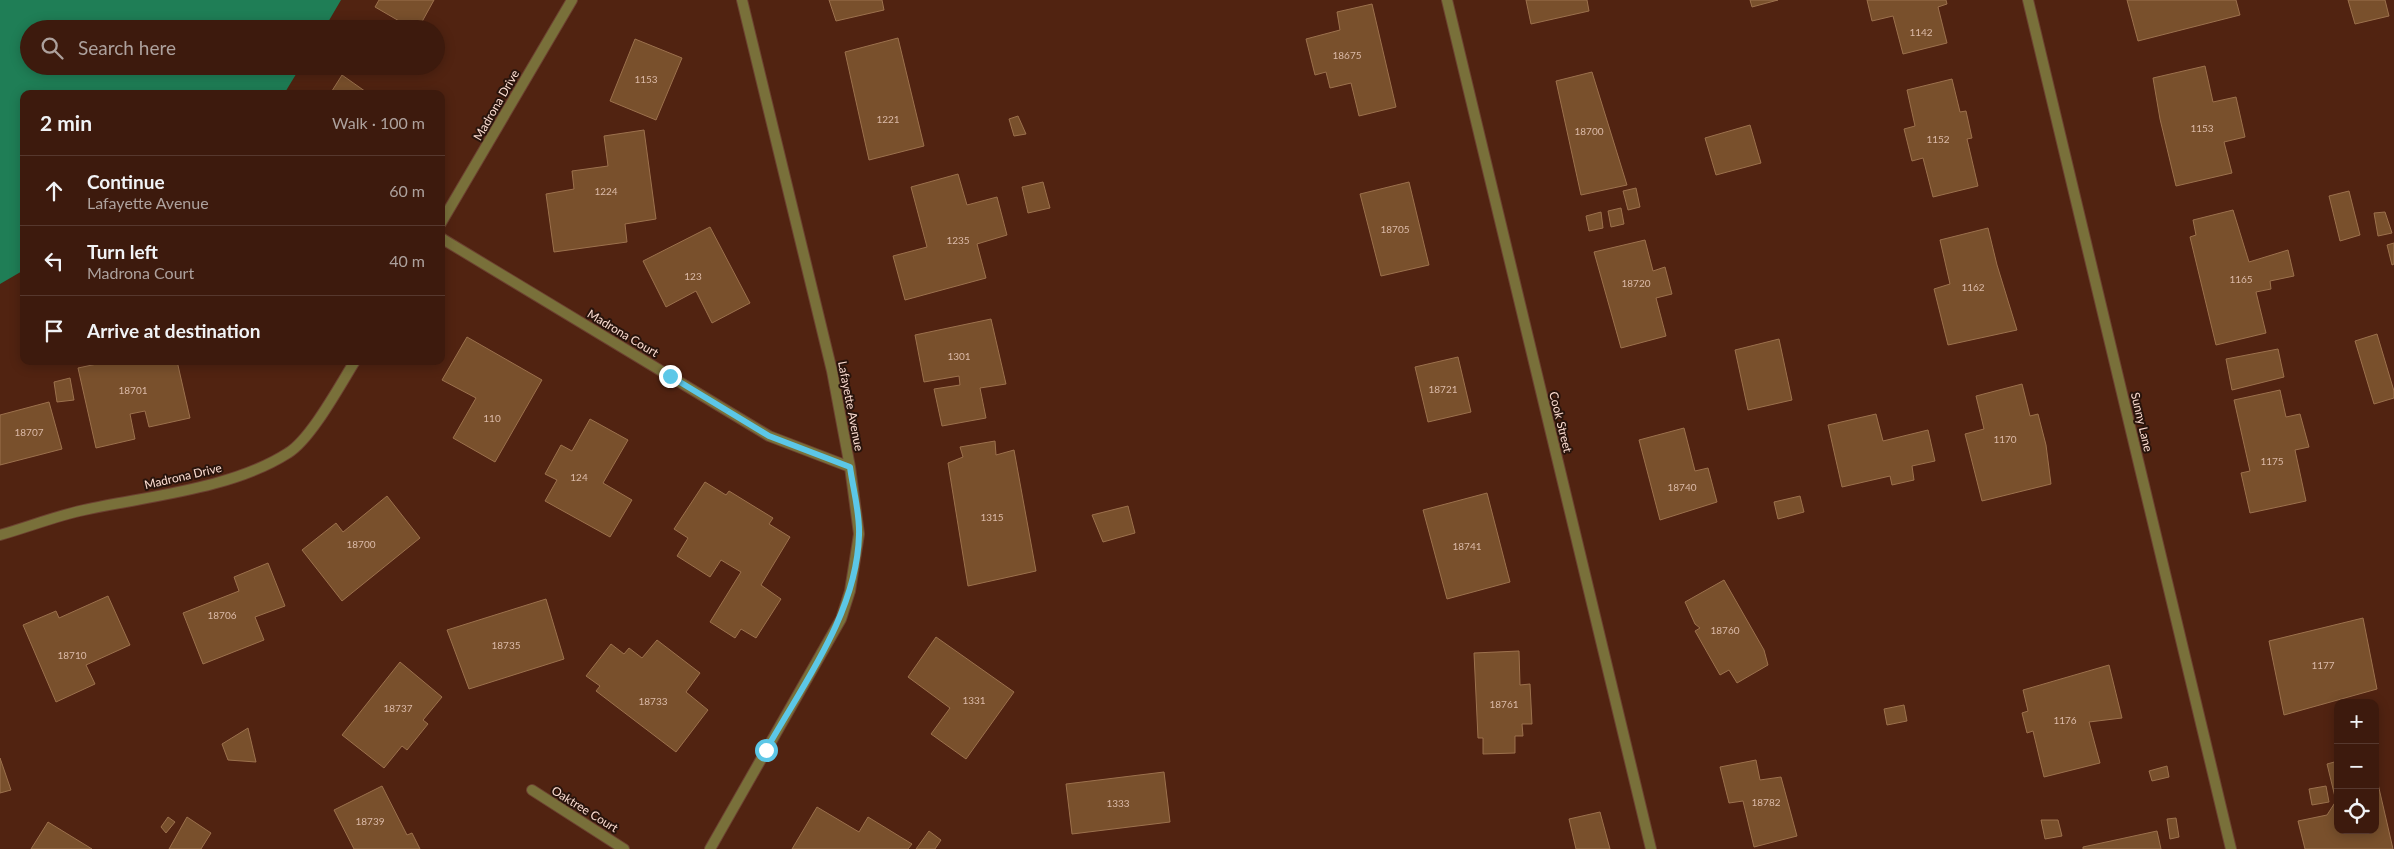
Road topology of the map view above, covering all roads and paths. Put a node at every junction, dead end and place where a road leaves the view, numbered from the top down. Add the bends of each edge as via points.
1 (572, 0) edge
2 (742, 0) edge
3 (1447, 0) edge
4 (2028, 0) edge
5 (445, 216) edge
6 (445, 240) edge
7 (352, 365) edge
8 (850, 467) junction
9 (0, 535) edge
10 (532, 790) dead end
11 (624, 849) edge
12 (710, 849) edge
13 (1651, 849) edge
14 (2231, 849) edge

1 - 5 street, Madrona Drive
2 - 8 street, Lafayette Avenue via 832,371
3 - 13 street, Cook Street
4 - 14 street, Sunny Lane
6 - 8 street, Madrona Court via 769,436
7 - 9 street, Madrona Drive via 316,423 289,453 210,485 82,511
8 - 12 street, Lafayette Avenue via 859,534 852,582 841,619
10 - 11 street, Oaktree Court

